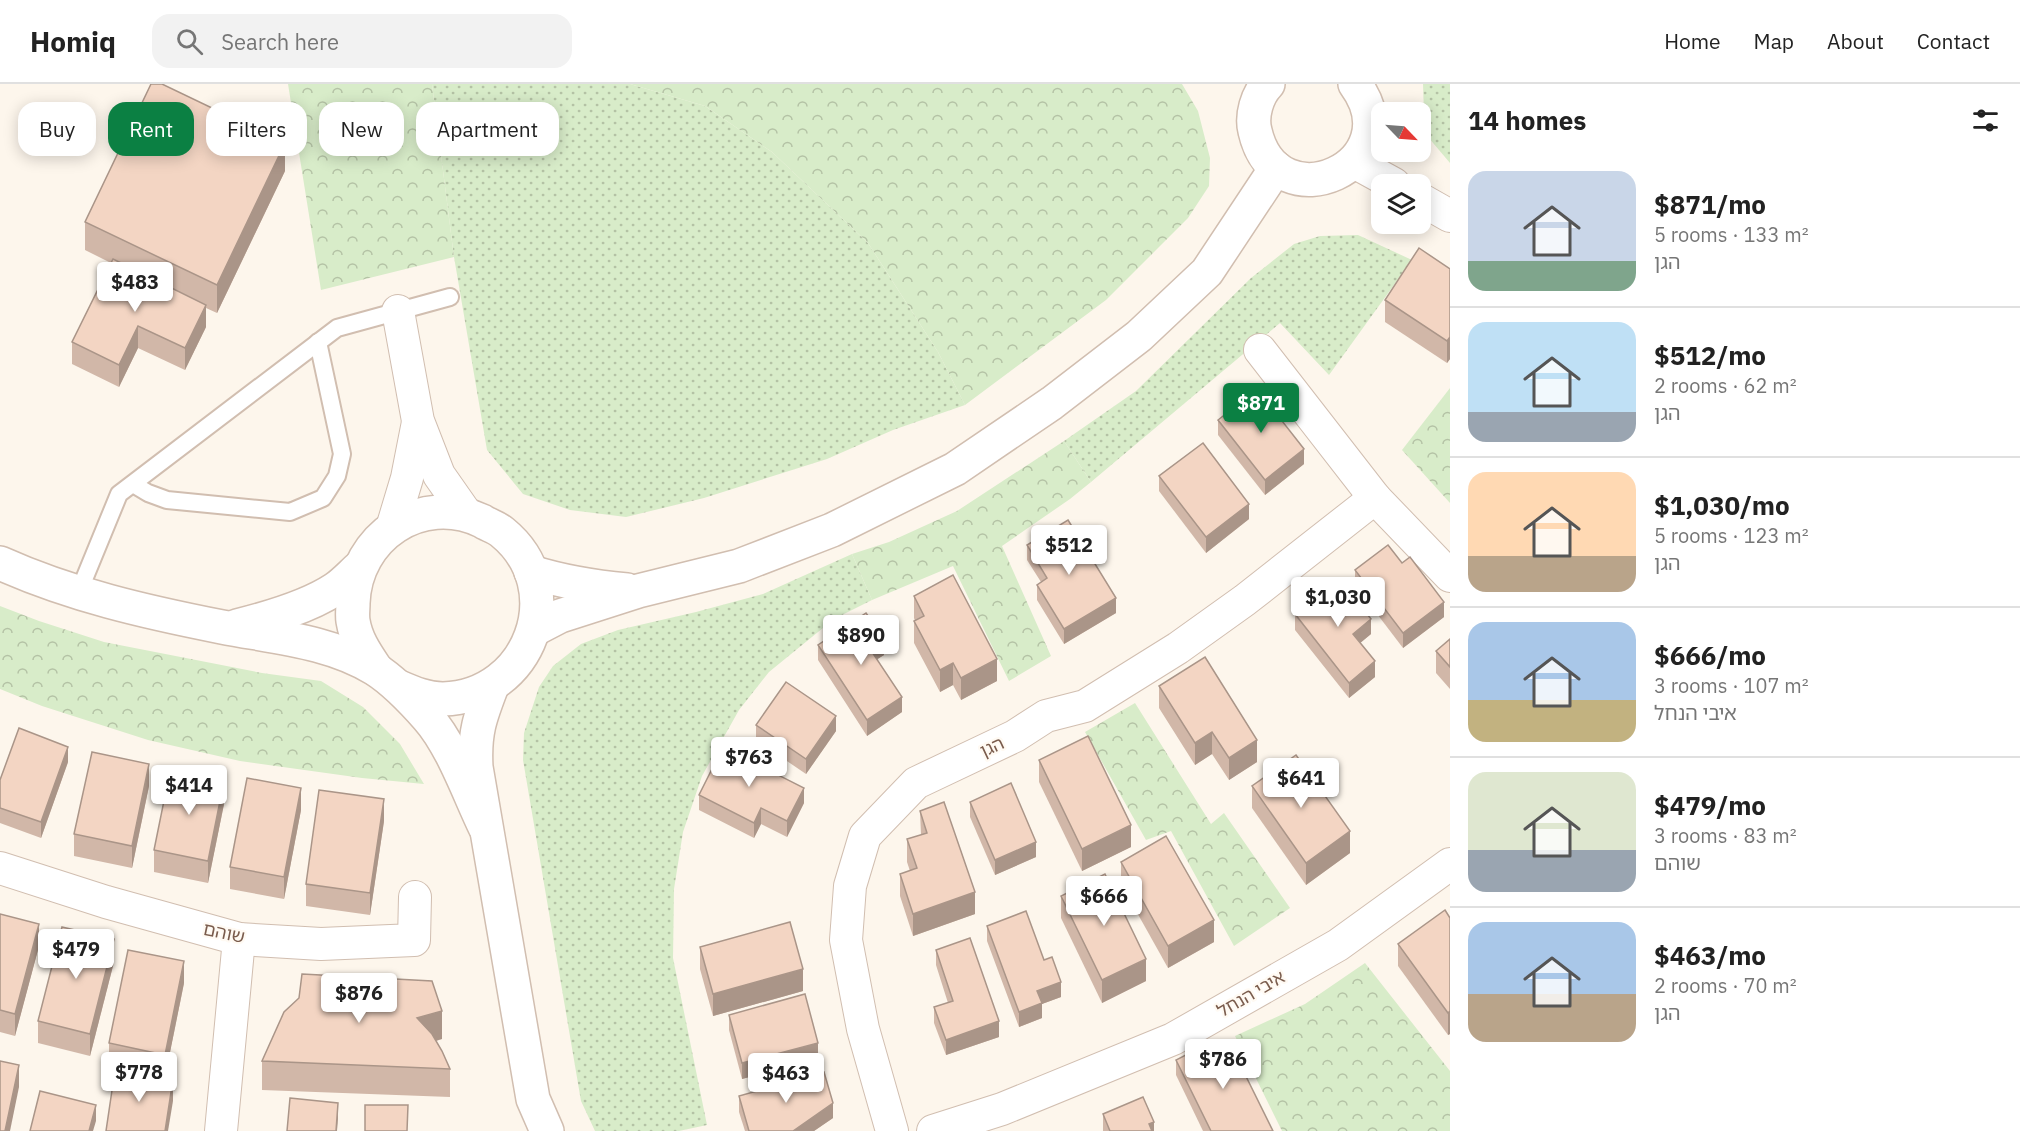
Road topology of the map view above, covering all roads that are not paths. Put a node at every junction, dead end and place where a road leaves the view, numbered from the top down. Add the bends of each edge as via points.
1 (1355, 84) edge
2 (1265, 85) edge
3 (1354, 162) junction
4 (1276, 168) junction
5 (1376, 174) edge
6 (1431, 205) edge
7 (1450, 216) edge
8 (450, 297) dead end
9 (398, 311) junction
10 (318, 342) junction
11 (1260, 350) dead end
12 (418, 421) junction
13 (134, 483) junction
14 (1375, 498) junction
15 (467, 514) junction
16 (392, 528) junction
17 (0, 563) edge
18 (360, 567) junction
19 (531, 572) junction
20 (1450, 576) edge
21 (638, 591) junction
22 (78, 594) junction
23 (227, 628) junction
24 (535, 628) junction
25 (385, 677) junction
26 (492, 686) junction
27 (485, 827) junction
28 (1450, 864) edge
29 (0, 868) edge
30 (415, 897) dead end
31 (239, 939) junction
32 (533, 1099) junction
33 (221, 1131) edge
34 (531, 1131) edge
35 (547, 1131) edge
36 (892, 1131) edge
37 (933, 1131) edge

1 - 3 street via 1370,114 1369,134
2 - 4 street via 1256,106 1254,127 1259,147
3 - 4 street via 1330,177 1310,180
3 - 5 street
4 - 21 street via 1207,272 1148,328 1052,403 955,469 832,530 739,566
6 - 7 street
8 - 9 lane
9 - 10 lane via 338,328
9 - 12 street
10 - 13 lane
10 - 13 lane via 342,454 336,476 323,498 291,512 167,500 148,494
11 - 14 street
12 - 15 street via 439,476
12 - 16 street
13 - 22 lane via 118,494
14 - 20 street
14 - 36 street, הגן via 1178,648 1085,706 1046,716 1015,736 916,783 865,836 850,886 846,940 863,1029
15 - 16 street via 441,512
15 - 19 street via 500,530 516,545
16 - 18 street via 373,545
17 - 22 street
18 - 23 street via 335,589 304,604
18 - 25 street via 354,585 352,619 358,642
19 - 21 street via 590,586
19 - 24 street via 537,596
21 - 24 street
22 - 23 street
23 - 25 street via 345,654
24 - 26 street via 528,647 511,671
25 - 26 street via 425,697 443,699 475,694
25 - 27 street via 430,720 447,746
26 - 27 street via 475,742
27 - 32 street
28 - 37 street, איבי הנחל via 1338,945 1173,1039 1002,1109
29 - 31 street, שוהם
30 - 31 street, שוהם via 414,940 321,944
31 - 33 street
32 - 34 street
32 - 35 street

